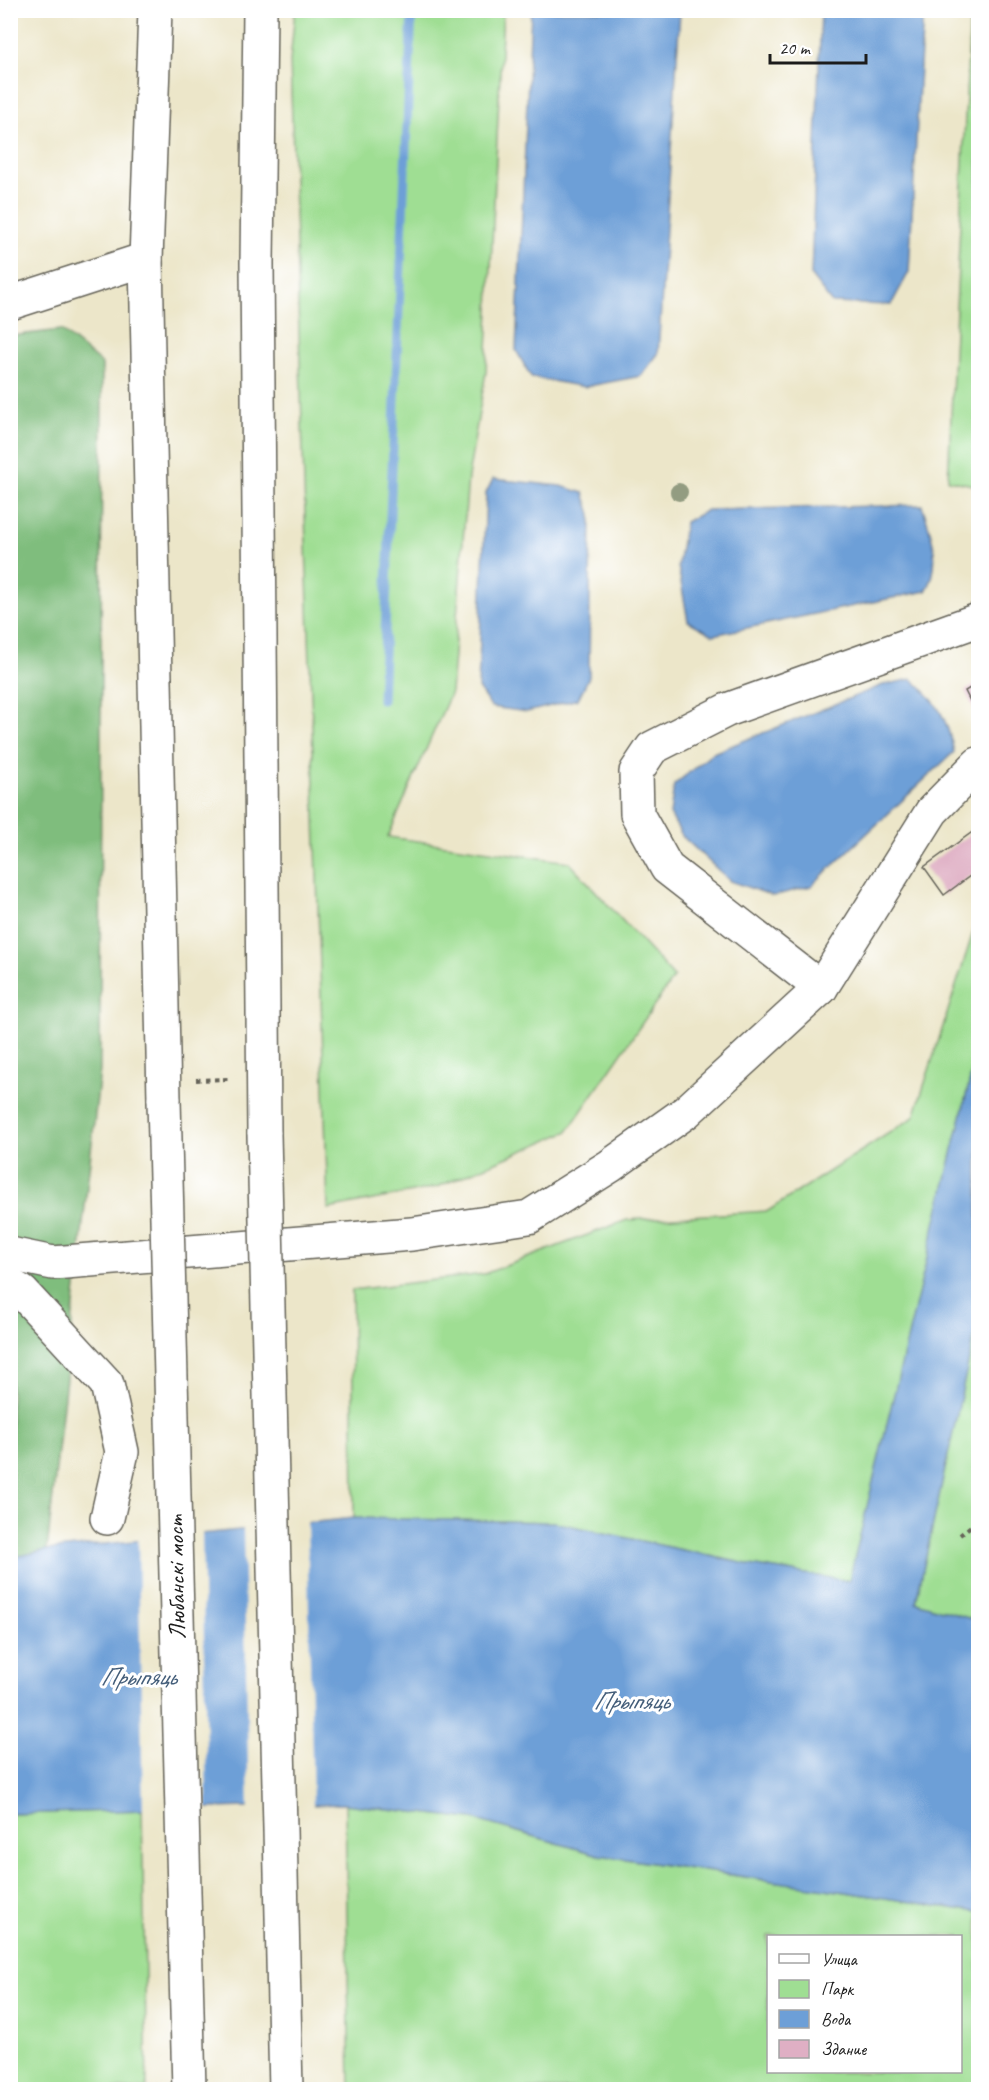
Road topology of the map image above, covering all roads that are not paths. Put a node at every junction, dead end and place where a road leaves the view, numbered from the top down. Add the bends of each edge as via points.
1 (155, 10) edge
2 (260, 10) edge
3 (146, 259) junction
4 (10, 303) edge
5 (978, 620) edge
6 (978, 764) edge
7 (821, 988) junction
8 (10, 1254) edge
9 (10, 1285) edge
10 (107, 1518) dead end
11 (189, 2090) edge
12 (286, 2090) edge

1 - 3 main road, Любанскі мост
2 - 12 main road, bridge via 257,275 264,1134
3 - 4 main road
3 - 11 main road, Любанскі мост, bridge via 177,1090
5 - 7 main road via 727,710 651,748 636,772 637,814 667,868
6 - 7 main road via 932,811
7 - 8 main road via 686,1112 529,1217 412,1234 53,1263
9 - 10 main road via 22,1292 107,1384 122,1452

